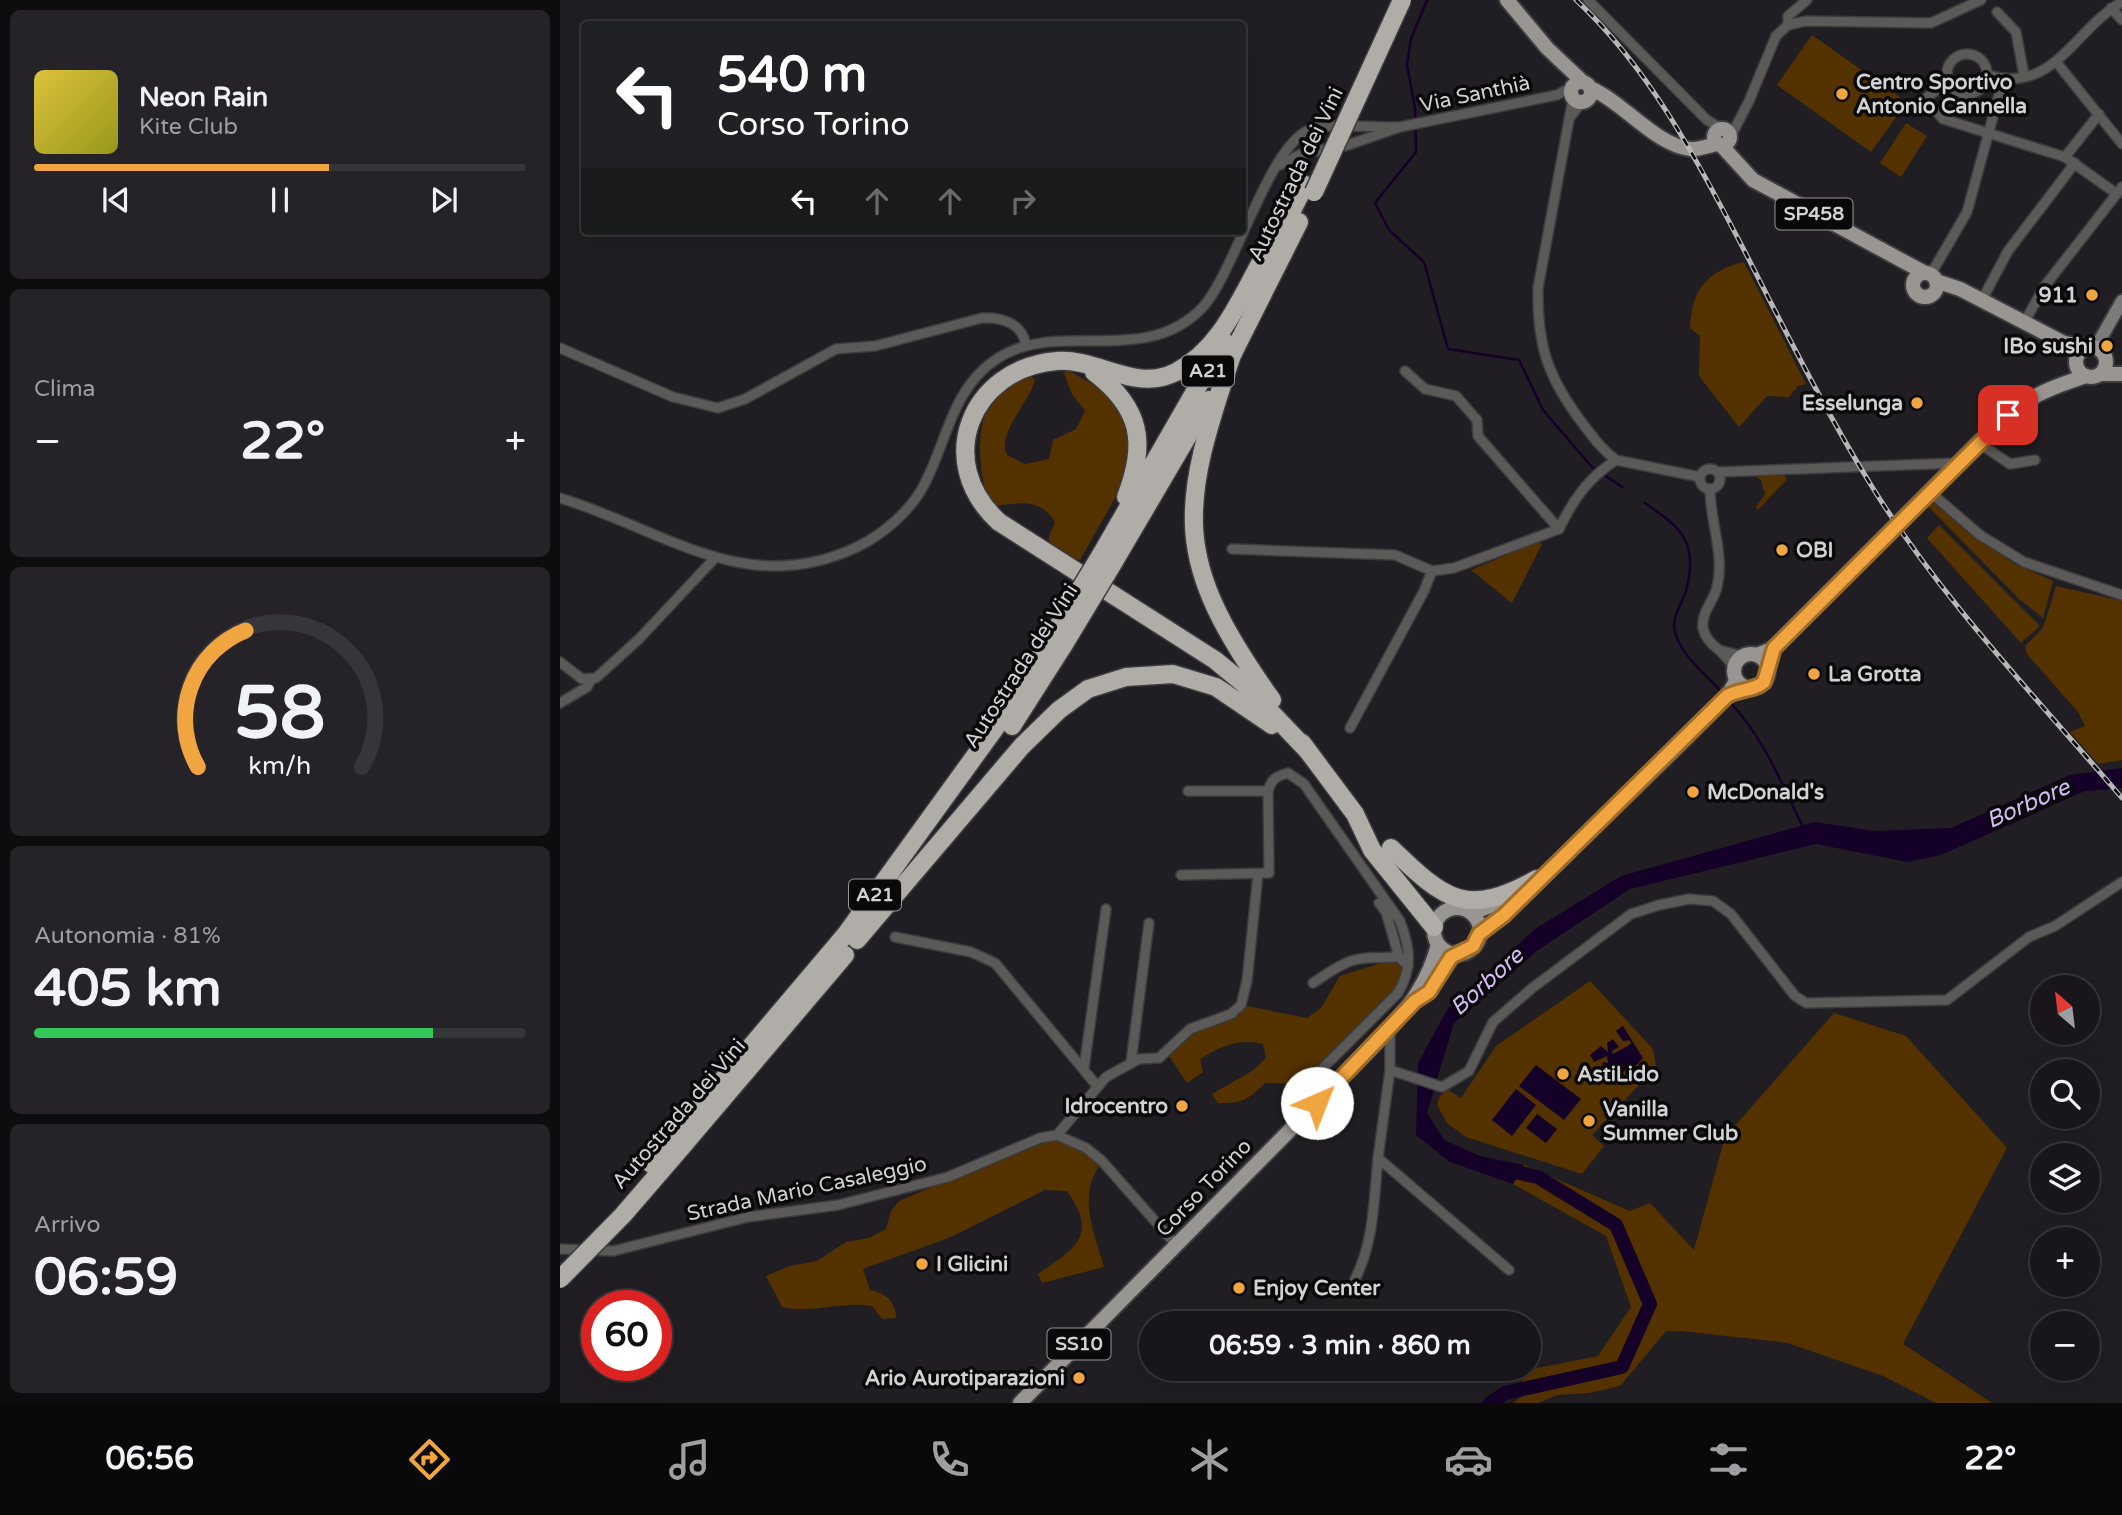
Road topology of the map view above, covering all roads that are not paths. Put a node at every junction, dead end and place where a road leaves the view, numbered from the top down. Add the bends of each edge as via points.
1 (1390, 0) edge
2 (1402, 0) edge
3 (1507, 0) edge
4 (1588, 0) edge
5 (1807, 0) edge
6 (1981, 0) edge
7 (2122, 2) edge
8 (2111, 8) junction
9 (1997, 12) dead end
10 (2122, 20) edge
11 (1788, 25) junction
12 (2057, 63) junction
13 (1987, 75) junction
14 (2024, 75) junction
15 (2003, 80) junction
16 (1948, 81) junction
17 (1555, 95) junction
18 (1577, 96) junction
19 (2099, 114) junction
20 (1401, 127) junction
21 (1723, 135) junction
22 (1988, 135) junction
23 (2122, 144) edge
24 (2066, 157) junction
25 (2075, 163) junction
26 (1276, 169) junction
27 (1310, 188) junction
28 (2120, 190) edge
29 (1286, 223) junction
30 (1246, 226) edge
31 (1241, 235) edge
32 (1928, 280) junction
33 (1982, 300) junction
34 (2122, 301) edge
35 (2024, 323) junction
36 (1026, 345) junction
37 (560, 348) edge
38 (1233, 352) junction
39 (2088, 355) junction
40 (1086, 366) junction
41 (2122, 366) edge
42 (1405, 371) dead end
43 (2122, 373) edge
44 (2101, 374) junction
45 (2086, 376) junction
46 (2056, 384) junction
47 (1979, 443) junction
48 (2035, 460) dead end
49 (1612, 462) junction
50 (1958, 463) junction
51 (1718, 472) junction
52 (1700, 477) junction
53 (1710, 489) junction
54 (1930, 492) junction
55 (560, 498) edge
56 (1559, 529) junction
57 (1232, 549) dead end
58 (1109, 557) junction
59 (714, 559) junction
60 (1432, 571) junction
61 (2122, 595) edge
62 (1057, 642) junction
63 (560, 662) edge
64 (1747, 668) junction
65 (591, 680) junction
66 (560, 703) edge
67 (1350, 728) dead end
68 (1307, 750) junction
69 (1188, 791) dead end
70 (1268, 791) junction
71 (1355, 814) junction
72 (1391, 848) junction
73 (1258, 874) junction
74 (1181, 875) dead end
75 (1537, 879) junction
76 (2122, 882) edge
77 (1379, 903) dead end
78 (1106, 909) dead end
79 (1449, 909) junction
80 (1472, 914) junction
81 (1149, 923) dead end
82 (1479, 934) junction
83 (1436, 936) junction
84 (895, 937) dead end
85 (857, 940) junction
86 (1455, 953) junction
87 (1399, 957) junction
88 (1408, 966) junction
89 (1313, 983) dead end
90 (1415, 1001) junction
91 (1386, 1033) junction
92 (1131, 1062) junction
93 (1084, 1068) junction
94 (1395, 1072) junction
95 (1098, 1087) junction
96 (1298, 1122) junction
97 (1057, 1135) junction
98 (681, 1138) junction
99 (1378, 1158) junction
100 (1177, 1246) junction
101 (560, 1249) edge
102 (560, 1263) edge
103 (1509, 1270) dead end
104 (560, 1279) edge
105 (1355, 1279) dead end
106 (1020, 1403) edge

1 - 27 highway, Autostrada dei Vini / A21
2 - 27 highway, Autostrada dei Vini / A21, bridge
3 - 18 main road via 1568,68
4 - 21 street
5 - 11 street via 1788,16
6 - 11 street via 1931,23 1806,21
7 - 8 street
8 - 10 street
8 - 12 street
9 - 14 street via 2015,32
11 - 21 street via 1772,43
12 - 14 street
12 - 19 street
13 - 15 street
13 - 16 street via 1983,86 1967,94
13 - 16 street via 1982,61 1966,54 1951,62
14 - 15 street
15 - 22 street
16 - 22 street via 1925,99 1943,119
17 - 18 street, Via Santhià
17 - 18 street
17 - 20 street, Via Santhià
18 - 21 main road via 1607,99 1687,149
18 - 49 street via 1538,288 1538,328 1548,368 1564,398
19 - 23 street
19 - 24 street
20 - 26 street, Via Santhià via 1348,145 1301,154
20 - 26 street, Via Santhià via 1314,128 1288,148
21 - 32 main road, SP458 via 1750,178 1902,258
22 - 24 street
22 - 32 street via 1968,212
24 - 25 street
25 - 28 street
25 - 33 street via 2008,251
26 - 30 street
27 - 29 highway, Autostrada dei Vini / A21
27 - 38 highway, Autostrada dei Vini / A21
28 - 35 street via 2044,287
29 - 40 highway via 1269,245 1228,322 1203,354 1175,373 1149,380
29 - 58 highway, Autostrada dei Vini / A21
31 - 36 street via 1203,307 1180,327 1124,342
32 - 33 main road
33 - 35 main road
34 - 39 street
35 - 39 main road
36 - 37 street via 1024,335 1013,324 982,318 875,346 836,349 745,399 718,408 673,397
36 - 59 street via 977,375 960,396 925,485 908,509 867,542 789,568
38 - 58 highway, Autostrada dei Vini / A21 via 1212,395
38 - 68 highway via 1200,456 1192,518 1194,545 1205,585 1230,638
39 - 41 main road
39 - 44 main road via 2106,366
39 - 45 main road
39 - 46 main road, Corso Torino
40 - 58 highway via 1113,386 1129,407 1139,436 1137,465
40 - 68 highway via 1061,360 1032,364 1004,376 984,394 971,417 966,448 968,473 978,497 990,514 1017,536 1215,660
42 - 56 street via 1425,389 1456,396 1477,420 1478,436
43 - 44 main road
44 - 45 main road, Corso Torino
45 - 46 main road, Corso Torino
46 - 47 main road, Corso Torino via 2022,403
47 - 48 street via 2010,464
47 - 50 main road, Corso Torino
49 - 52 street
49 - 56 street via 1574,498
50 - 51 street
50 - 54 main road, Corso Torino
51 - 52 street via 1709,469
51 - 53 street via 1720,481
52 - 53 street
53 - 64 street via 1719,564 1717,588 1703,623 1706,637
54 - 61 street via 1980,535 2024,562
54 - 64 main road, Corso Torino via 1774,648
55 - 59 street via 634,523
56 - 60 street via 1454,568
57 - 60 street via 1395,555
58 - 62 highway, Autostrada dei Vini / A21, bridge
59 - 65 street via 611,666
60 - 67 street
62 - 85 highway, Autostrada dei Vini / A21 via 957,806
62 - 98 highway, Autostrada dei Vini / A21 via 846,934
63 - 65 street via 574,675
64 - 75 main road, Corso Torino via 1727,696
65 - 66 street
68 - 71 highway
68 - 85 highway via 1225,691 1206,683 1160,673 1095,686 1059,710 1022,746
69 - 70 street
70 - 73 street via 1269,873
70 - 88 street via 1270,783 1288,773 1304,784 1400,921 1409,945
71 - 72 highway
71 - 83 highway via 1372,850
72 - 75 highway via 1451,897 1470,901 1507,896
72 - 79 highway via 1422,890
73 - 74 street
73 - 92 street via 1241,1005 1231,1014 1191,1029 1159,1058
75 - 80 main road, Corso Torino via 1508,900
75 - 82 main road, Corso Torino
76 - 94 street via 2055,926 2028,937 1947,1000 1806,1003 1795,996 1731,914 1713,901 1689,899 1631,915 1581,950 1493,1022 1469,1071 1442,1087
77 - 87 street
78 - 93 street
79 - 80 main road via 1461,908
79 - 83 main road, Corso Torino via 1439,916
80 - 82 main road
81 - 92 street
82 - 86 main road, Corso Torino via 1473,946
83 - 86 main road
83 - 90 main road, Corso Torino via 1432,968
84 - 93 street via 971,952 995,963
85 - 98 highway, Autostrada dei Vini / A21
86 - 90 main road, Corso Torino via 1429,992
87 - 88 street
87 - 89 street via 1346,960
88 - 96 street via 1398,993 1290,1101
90 - 91 main road, Corso Torino / SS10
91 - 94 street
91 - 96 main road, Corso Torino / SS10
92 - 95 street
93 - 95 street
94 - 99 street
95 - 97 street
96 - 100 main road, Corso Torino / SS10
97 - 100 street via 1102,1161
97 - 101 street, Strada Mario Casaleggio via 948,1177 838,1205 748,1217 614,1251
98 - 102 highway, Autostrada dei Vini / A21, bridge
98 - 104 highway, Autostrada dei Vini / A21, bridge via 622,1215
99 - 103 street
99 - 105 street via 1369,1239
100 - 106 main road, Corso Torino / SS10

